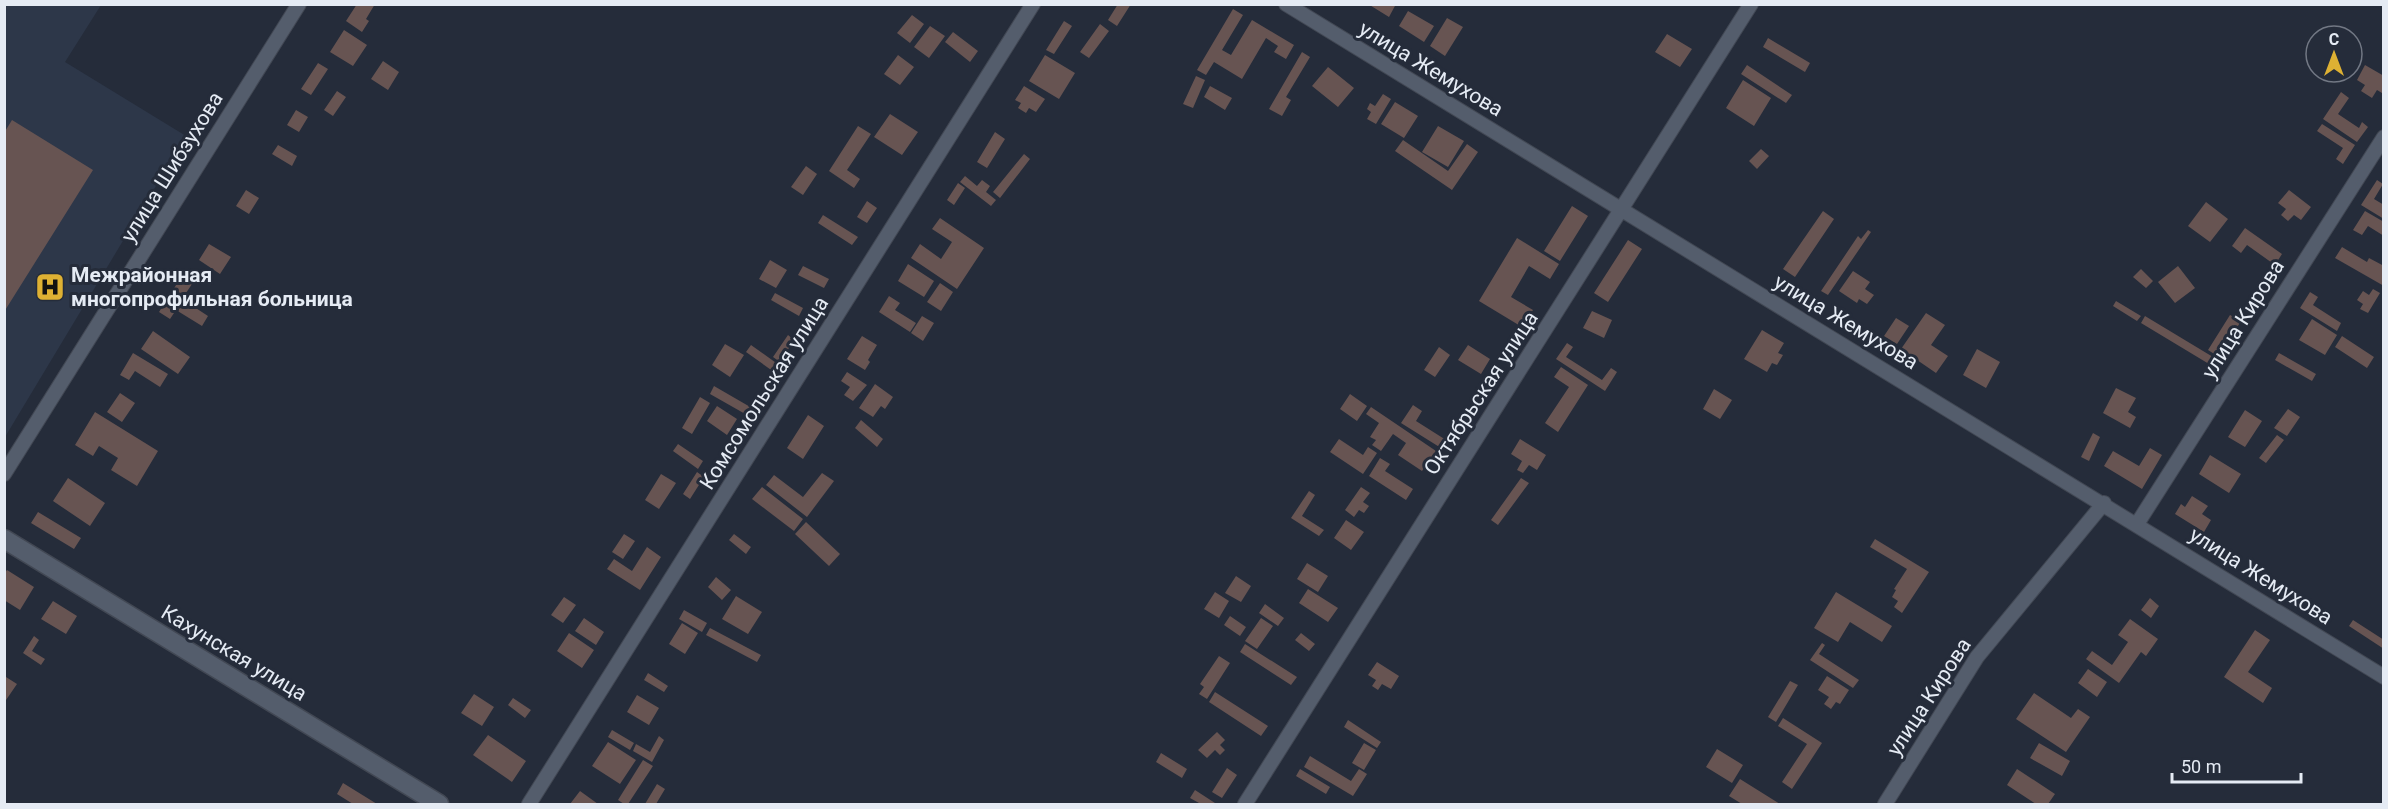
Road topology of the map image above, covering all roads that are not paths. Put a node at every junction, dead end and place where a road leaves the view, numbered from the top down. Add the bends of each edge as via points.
1 (298, 4) edge
2 (1033, 4) edge
3 (1286, 4) edge
4 (1751, 4) edge
5 (2384, 137) edge
6 (1623, 210) junction
7 (4, 474) edge
8 (2103, 503) junction
9 (2137, 524) junction
10 (4, 539) edge
11 (2384, 677) edge
12 (439, 804) edge
13 (529, 804) edge
14 (1245, 804) edge
15 (1885, 804) edge

1 - 7 street, улица Шибзухова
2 - 13 street, Комсомольская улица
3 - 6 street, улица Жемухова
4 - 6 street, Октябрьская улица
5 - 9 street, улица Кирова
6 - 8 street, улица Жемухова
6 - 14 street, Октябрьская улица
8 - 9 street, улица Жемухова
8 - 15 street, улица Кирова via 1977,657
9 - 11 street, улица Жемухова
10 - 12 street, Кахунская улица

